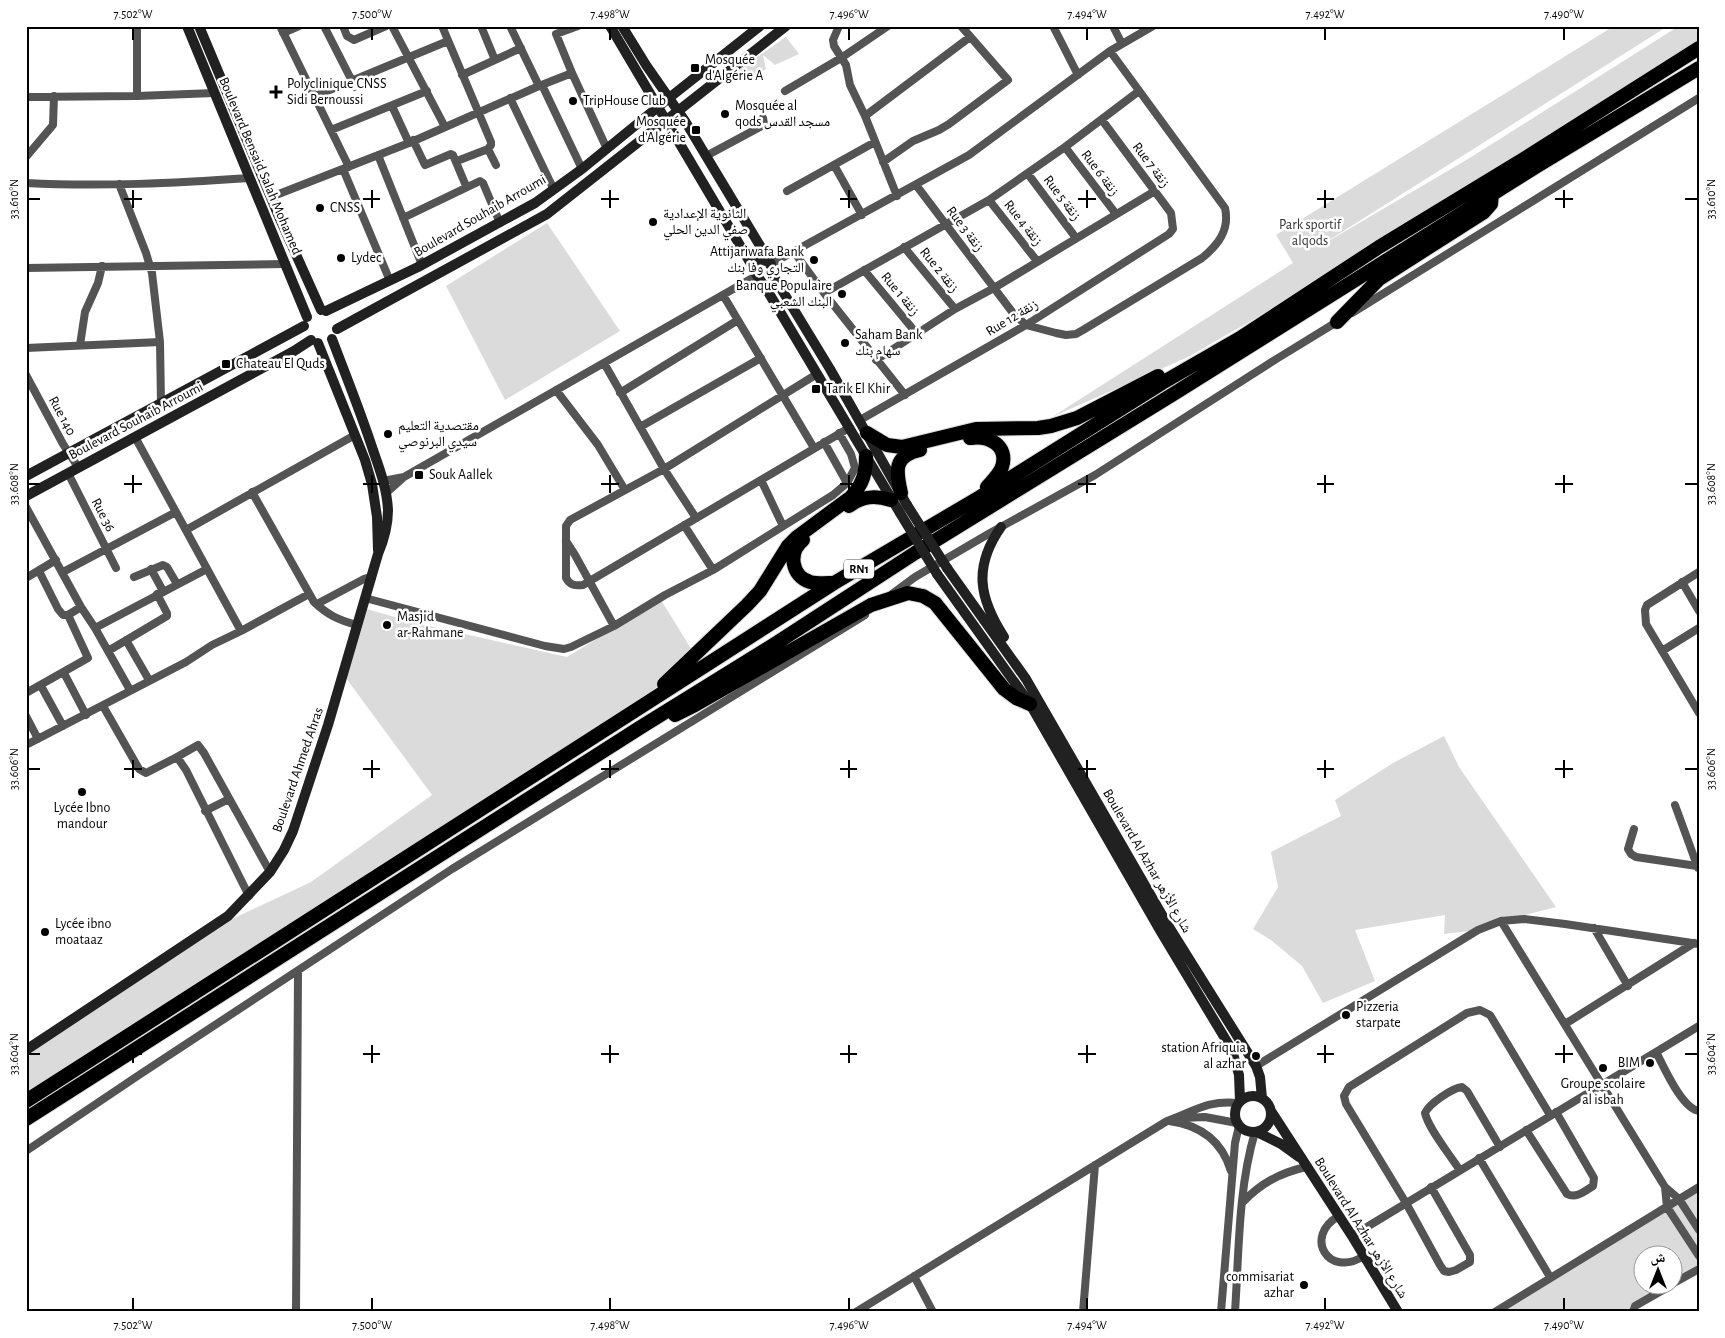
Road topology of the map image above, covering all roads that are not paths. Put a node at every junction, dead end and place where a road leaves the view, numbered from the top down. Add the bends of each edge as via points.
1 (137, 26) edge
2 (186, 26) edge
3 (198, 26) edge
4 (299, 26) edge
5 (324, 26) edge
6 (343, 26) edge
7 (392, 26) edge
8 (442, 26) edge
9 (481, 26) edge
10 (510, 26) edge
11 (578, 26) edge
12 (610, 26) edge
13 (622, 26) edge
14 (760, 26) edge
15 (786, 26) edge
16 (839, 26) edge
17 (888, 26) edge
18 (961, 26) edge
19 (1053, 26) edge
20 (1113, 26) edge
21 (1153, 26) edge
22 (383, 27) edge
23 (282, 30) edge
24 (554, 30) edge
25 (970, 37) junction
26 (448, 42) junction
27 (1122, 44) junction
28 (520, 48) junction
29 (1699, 48) edge
30 (1110, 51) junction
31 (407, 57) junction
32 (841, 58) junction
33 (494, 60) junction
34 (1699, 68) edge
35 (572, 73) junction
36 (462, 75) junction
37 (1078, 75) junction
38 (352, 81) junction
39 (540, 85) junction
40 (427, 90) junction
41 (786, 90) dead end
42 (1139, 91) junction
43 (214, 93) junction
44 (54, 96) junction
45 (137, 96) junction
46 (315, 96) junction
47 (26, 97) edge
48 (510, 98) junction
49 (669, 98) junction
50 (1699, 98) edge
51 (392, 106) junction
52 (658, 106) junction
53 (478, 112) junction
54 (678, 112) junction
55 (866, 116) junction
56 (763, 118) dead end
57 (1102, 120) junction
58 (666, 121) junction
59 (445, 126) junction
60 (331, 130) junction
61 (411, 141) junction
62 (875, 142) junction
63 (1065, 147) junction
64 (488, 148) junction
65 (607, 149) junction
66 (378, 155) junction
67 (706, 156) junction
68 (26, 157) edge
69 (457, 162) junction
70 (883, 162) junction
71 (834, 165) junction
72 (496, 166) dead end
73 (346, 168) junction
74 (582, 169) junction
75 (1028, 174) junction
76 (250, 178) junction
77 (26, 183) edge
78 (119, 184) junction
79 (916, 185) junction
80 (466, 186) junction
81 (554, 190) junction
82 (1155, 190) junction
83 (787, 191) dead end
84 (1492, 194) junction
85 (897, 196) junction
86 (271, 197) junction
87 (989, 200) junction
88 (1116, 214) junction
89 (862, 215) junction
90 (403, 218) junction
91 (500, 223) junction
92 (946, 224) junction
93 (1173, 229) joint
94 (1076, 238) junction
95 (904, 247) junction
96 (794, 252) junction
97 (1037, 261) junction
98 (286, 264) junction
99 (150, 265) junction
100 (422, 265) junction
101 (102, 266) junction
102 (770, 266) junction
103 (26, 268) edge
104 (864, 270) junction
105 (756, 274) junction
106 (390, 281) junction
107 (994, 288) junction
108 (824, 293) junction
109 (723, 295) junction
110 (955, 309) junction
111 (323, 311) junction
112 (738, 320) junction
113 (306, 322) junction
114 (1337, 322) junction
115 (1026, 325) junction
116 (337, 330) junction
117 (917, 334) junction
118 (1240, 338) junction
119 (332, 339) junction
120 (160, 342) junction
121 (314, 342) junction
122 (80, 345) junction
123 (26, 348) edge
124 (761, 358) junction
125 (876, 360) junction
126 (604, 363) junction
127 (817, 374) junction
128 (26, 375) edge
129 (556, 390) junction
130 (620, 393) junction
131 (784, 395) junction
132 (905, 396) junction
133 (161, 404) junction
134 (640, 427) junction
135 (863, 427) junction
136 (849, 428) junction
137 (839, 434) junction
138 (355, 436) junction
139 (135, 437) junction
140 (824, 442) junction
141 (814, 448) junction
142 (69, 453) junction
143 (871, 453) junction
144 (78, 467) junction
145 (664, 468) junction
146 (68, 473) junction
147 (26, 476) edge
148 (404, 477) junction
149 (383, 480) junction
150 (760, 480) junction
151 (847, 482) junction
152 (372, 484) junction
153 (625, 490) junction
154 (252, 492) junction
155 (386, 493) junction
156 (26, 496) edge
157 (374, 497) junction
158 (980, 497) junction
159 (900, 499) junction
160 (26, 507) edge
161 (176, 512) junction
162 (696, 518) junction
163 (684, 525) junction
164 (783, 526) junction
165 (1001, 527) junction
166 (186, 530) junction
167 (566, 541) junction
168 (107, 549) junction
169 (378, 554) junction
170 (56, 560) junction
171 (116, 568) dead end
172 (151, 569) junction
173 (207, 569) junction
174 (713, 570) junction
175 (39, 572) junction
176 (63, 572) junction
177 (1699, 572) edge
178 (134, 577) dead end
179 (372, 577) junction
180 (26, 578) edge
181 (590, 581) junction
182 (1682, 582) junction
183 (834, 583) junction
184 (177, 584) junction
185 (160, 593) junction
186 (308, 594) junction
187 (365, 598) junction
188 (885, 600) junction
189 (317, 604) junction
190 (82, 608) junction
191 (1699, 611) edge
192 (68, 615) junction
193 (357, 625) junction
194 (614, 626) junction
195 (95, 628) junction
196 (1699, 628) edge
197 (241, 631) junction
198 (126, 640) junction
199 (108, 651) junction
200 (1662, 651) junction
201 (64, 673) junction
202 (149, 680) junction
203 (41, 686) junction
204 (130, 690) junction
205 (26, 693) edge
206 (1030, 704) junction
207 (103, 706) junction
208 (1699, 713) edge
209 (86, 714) junction
210 (26, 716) edge
211 (1050, 721) junction
212 (63, 726) junction
213 (641, 727) junction
214 (38, 739) junction
215 (26, 745) edge
216 (177, 756) junction
217 (547, 767) junction
218 (229, 799) junction
219 (1675, 805) dead end
220 (205, 811) junction
221 (1634, 829) dead end
222 (1698, 868) edge
223 (270, 872) junction
224 (248, 896) junction
225 (1501, 921) junction
226 (1594, 928) junction
227 (1696, 944) edge
228 (298, 971) junction
229 (1628, 986) junction
230 (1565, 1024) junction
231 (1699, 1026) edge
232 (26, 1050) edge
233 (1656, 1052) junction
234 (1256, 1066) junction
235 (1602, 1084) junction
236 (1262, 1098) junction
237 (26, 1101) edge
238 (1239, 1102) junction
239 (1271, 1111) junction
240 (1699, 1111) edge
241 (1553, 1114) junction
242 (26, 1119) edge
243 (1170, 1120) junction
244 (1238, 1124) junction
245 (1526, 1130) junction
246 (1256, 1132) junction
247 (1500, 1147) junction
248 (26, 1151) edge
249 (1479, 1158) junction
250 (1304, 1163) junction
251 (1095, 1165) junction
252 (1459, 1169) junction
253 (1232, 1176) junction
254 (1431, 1187) junction
255 (1665, 1187) junction
256 (1699, 1187) edge
257 (1679, 1199) junction
258 (1243, 1202) junction
259 (1406, 1203) junction
260 (1667, 1207) junction
261 (1339, 1216) junction
262 (1699, 1230) edge
263 (1352, 1236) junction
264 (1364, 1256) junction
265 (1699, 1256) edge
266 (1699, 1268) edge
267 (914, 1276) junction
268 (1550, 1276) junction
269 (1682, 1279) edge
270 (1653, 1296) edge
271 (296, 1312) edge
272 (856, 1312) edge
273 (934, 1312) edge
274 (1084, 1312) edge
275 (1221, 1312) edge
276 (1235, 1312) edge
277 (1398, 1312) edge
278 (1495, 1312) edge
279 (1632, 1312) edge

1 - 45 street
2 - 43 street, Boulevard Bensaid Salah Mohamed
3 - 86 street, Boulevard Bensaid Salah Mohamed
4 - 23 street
5 - 38 street
6 - 22 street via 347,36 354,40
7 - 31 street
8 - 26 street
9 - 33 street
10 - 28 street
11 - 24 street
12 - 52 street
13 - 49 street
14 - 49 street, Boulevard Souhaib Arroumi
15 - 54 street, Boulevard Souhaib Arroumi
16 - 32 street via 832,40
17 - 32 street
18 - 25 street
19 - 37 street
20 - 27 street
21 - 27 street
23 - 46 street
24 - 35 street
25 - 55 street
25 - 70 street via 1008,80 949,124 912,141
26 - 31 street
26 - 36 street
27 - 30 street
28 - 33 street
28 - 39 street
29 - 118 highway, RN1 via 1379,247
30 - 37 street
30 - 42 street
31 - 38 street
31 - 40 street
32 - 41 street
32 - 55 street
33 - 36 street
34 - 84 highway, RN1
35 - 39 street
35 - 65 street
36 - 53 street
37 - 79 street via 981,147
38 - 46 street
39 - 48 street
39 - 74 street
40 - 51 street
40 - 59 street
42 - 57 street
42 - 115 street via 1225,208 1224,231 1218,243 1202,258 1076,334 1066,335
43 - 45 street
43 - 76 street, Boulevard Bensaid Salah Mohamed
44 - 45 street
44 - 47 street
44 - 68 street via 53,125
46 - 60 street
48 - 53 street
48 - 81 street
49 - 52 street, Boulevard Souhaib Arroumi
49 - 54 street
50 - 114 street
51 - 60 street
51 - 61 street
52 - 58 street
52 - 65 street, Boulevard Souhaib Arroumi
53 - 59 street
53 - 64 street via 491,142
54 - 58 street, Boulevard Souhaib Arroumi
54 - 67 street
55 - 62 street
56 - 67 street via 764,124 760,127
57 - 63 street
57 - 82 street, Rue 7 زنقة
58 - 105 street
58 - 116 street, Boulevard Souhaib Arroumi via 547,214
59 - 61 street
60 - 73 street
61 - 66 street
61 - 69 street via 425,165 450,154
62 - 70 street
62 - 71 street
63 - 75 street
63 - 88 street, Rue 6 زنقة
64 - 69 street
64 - 72 street
65 - 74 street, Boulevard Souhaib Arroumi
66 - 73 street
66 - 90 street
67 - 102 street
69 - 80 street
70 - 85 street
71 - 83 street
71 - 89 street
73 - 86 street
73 - 106 street
74 - 81 street, Boulevard Souhaib Arroumi
75 - 87 street
75 - 94 street, Rue 5 زنقة
76 - 78 street
76 - 98 street, Boulevard Bensaid Salah Mohamed
77 - 78 street
78 - 99 street
79 - 85 street
79 - 92 street, Rue 3 زنقة
80 - 90 street
80 - 91 street via 483,183
81 - 91 street, Boulevard Souhaib Arroumi
82 - 88 street
82 - 93 street, Rue 7 زنقة via 1171,214
84 - 114 highway via 1491,204 1484,212 1379,280
84 - 213 highway, RN1
85 - 89 street
86 - 111 street, Boulevard Bensaid Salah Mohamed
87 - 92 street
87 - 97 street, Rue 4 زنقة
88 - 94 street
89 - 96 street
90 - 100 street
91 - 100 street, Boulevard Souhaib Arroumi
92 - 95 street
92 - 107 street, Rue 3 زنقة
93 - 115 street, Rue 12 زنقة via 1164,238
94 - 97 street
95 - 104 street
95 - 110 street, Rue 2 زنقة
96 - 102 street
96 - 108 street
97 - 107 street
98 - 99 street
98 - 113 street, Boulevard Bensaid Salah Mohamed
99 - 101 street
99 - 120 street
100 - 106 street, Boulevard Souhaib Arroumi
101 - 103 street
101 - 122 street via 85,312
102 - 105 street via 769,276 764,278
102 - 105 street via 760,260
102 - 135 street
104 - 108 street
104 - 117 street, Rue 1 زنقة
105 - 109 street
105 - 127 street
106 - 111 street, Boulevard Souhaib Arroumi
107 - 110 street
107 - 115 street, Rue 3 زنقة
108 - 125 street
109 - 112 street
109 - 126 street
110 - 117 street
111 - 113 street via 313,312
111 - 116 street via 335,318
112 - 124 street
112 - 130 street
113 - 121 street via 306,334
113 - 133 street, Boulevard Souhaib Arroumi
114 - 165 street via 1095,475
115 - 132 street, Rue 12 زنقة
116 - 119 street
117 - 125 street
118 - 135 highway via 1076,418 1051,426 976,429 902,447 880,442
118 - 158 highway, RN1
119 - 121 street
119 - 149 street
120 - 122 street
120 - 133 street
121 - 138 street
121 - 139 street, Boulevard Souhaib Arroumi
122 - 123 street
124 - 131 street
124 - 134 street
125 - 132 street
126 - 129 street
126 - 130 street
127 - 131 street
127 - 136 street
128 - 142 street, Rue 140
129 - 148 street
129 - 153 street via 598,445
130 - 134 street
131 - 141 street
131 - 145 street
132 - 135 street, Rue 12 زنقة
133 - 142 street, Boulevard Souhaib Arroumi
134 - 145 street
135 - 143 street
136 - 137 street
136 - 143 street
137 - 140 street
137 - 151 street via 855,465
138 - 152 street
138 - 154 street
139 - 144 street, Boulevard Souhaib Arroumi
139 - 161 street
140 - 141 street
140 - 151 street
141 - 150 street
142 - 144 street, Rue 140
142 - 147 street, Boulevard Souhaib Arroumi
143 - 159 street
143 - 217 highway via 857,490 797,536 747,605 666,682
144 - 146 street, Boulevard Souhaib Arroumi
145 - 153 street
145 - 162 street
146 - 156 street, Boulevard Souhaib Arroumi
146 - 168 street, Rue 36
148 - 149 street
148 - 155 street
149 - 152 street
149 - 155 street, Boulevard Ahmed Ahras
150 - 162 street
150 - 164 street
151 - 164 street via 833,495
152 - 157 street, Boulevard Ahmed Ahras
153 - 167 street via 570,520 566,526
154 - 166 street
154 - 186 street
155 - 157 street
155 - 169 street, Boulevard Ahmed Ahras via 387,525
157 - 169 street, Boulevard Ahmed Ahras
158 - 159 highway via 1002,466 998,446 981,436 912,452 903,458 897,470
158 - 183 highway, RN1
159 - 183 highway via 863,498 799,544 793,561 801,577 810,582
159 - 206 street, Boulevard Al Azhar شارع الأزهر, bridge via 900,513 937,574
159 - 211 street, Boulevard Al Azhar شارع الأزهر, bridge via 1026,679
160 - 170 street
161 - 166 street
161 - 168 street
162 - 163 street
163 - 174 street
163 - 181 street
164 - 174 street
165 - 188 street via 915,577
165 - 211 street via 986,554 984,595 990,614 1037,690
166 - 173 street
167 - 181 street
167 - 181 street via 566,578 575,586
168 - 171 street, Rue 36
168 - 176 street
169 - 179 street, Boulevard Ahmed Ahras
170 - 175 street
170 - 176 street
172 - 178 street
172 - 184 street via 163,565 168,567
172 - 185 street
173 - 184 street
173 - 197 street
174 - 194 street
175 - 180 street
175 - 192 street via 61,613
176 - 190 street
177 - 182 street
179 - 187 street, Boulevard Ahmed Ahras
179 - 189 street
181 - 194 street
182 - 191 street
182 - 200 street via 1644,610 1646,624
183 - 217 highway, RN1
184 - 185 street
185 - 195 street
185 - 198 street via 167,616
186 - 189 street
186 - 197 street
187 - 193 street, Boulevard Ahmed Ahras
187 - 194 street via 555,648 571,647
188 - 206 highway via 908,593 918,594 935,603 999,684 1016,698
188 - 213 highway via 854,614 695,705
188 - 228 street via 848,626 452,869
189 - 193 street via 326,614
190 - 192 street
190 - 195 street
192 - 201 street via 88,656
193 - 223 street, Boulevard Ahmed Ahras via 293,831
195 - 199 street
196 - 200 street
197 - 202 street
198 - 199 street
198 - 202 street
199 - 204 street
200 - 208 street
201 - 203 street
201 - 209 street
202 - 204 street
203 - 205 street
203 - 212 street
204 - 207 street
206 - 238 street, Boulevard Al Azhar شارع الأزهر via 1232,1050 1239,1075
207 - 209 street
207 - 216 street via 143,772
209 - 212 street
210 - 214 street
211 - 234 street, Boulevard Al Azhar شارع الأزهر via 1169,927
212 - 214 street
213 - 242 highway, RN1
214 - 215 street
216 - 218 street via 198,745
216 - 220 street
217 - 237 highway, RN1
218 - 220 street
218 - 223 street
219 - 222 street
220 - 224 street
221 - 222 street via 1628,849 1631,854
223 - 224 street, Boulevard Ahmed Ahras
224 - 232 street, Boulevard Ahmed Ahras via 228,916
225 - 226 street via 1524,919
225 - 230 street
225 - 234 street via 1478,930
226 - 227 street
226 - 229 street
227 - 229 street
228 - 248 street
228 - 271 street
229 - 230 street
230 - 235 street
231 - 233 street
233 - 235 street
233 - 240 street via 1685,1103
234 - 236 street, Boulevard Al Azhar شارع الأزهر
235 - 241 street
235 - 255 street
236 - 238 street via 1250,1096
236 - 239 street
238 - 243 street via 1218,1102
238 - 244 street via 1234,1112
239 - 246 street via 1269,1122
239 - 250 street, Boulevard Al Azhar شارع الأزهر
241 - 245 street
241 - 245 street via 1594,1178 1593,1186 1577,1196 1569,1196
241 - 259 street via 1490,1015 1480,1010 1467,1013 1345,1092 1346,1104
243 - 244 street via 1205,1117
243 - 251 street
243 - 253 street via 1197,1128 1210,1136 1228,1161
244 - 246 street via 1249,1132
244 - 253 street
245 - 247 street
246 - 250 street, Boulevard Al Azhar شارع الأزهر via 1280,1144
246 - 258 street
247 - 249 street
247 - 252 street via 1467,1091 1462,1087 1456,1089 1425,1113
249 - 252 street
249 - 268 street
250 - 258 street via 1259,1187
250 - 261 street, Boulevard Al Azhar شارع الأزهر
251 - 267 street
251 - 274 street
252 - 254 street
253 - 275 street
254 - 259 street
254 - 259 street via 1470,1255 1466,1266 1452,1272 1444,1271
255 - 257 street
255 - 260 street
256 - 257 street
257 - 260 street
257 - 262 street
258 - 276 street
259 - 263 street
260 - 265 street
260 - 268 street
261 - 263 street, Boulevard Al Azhar شارع الأزهر
261 - 264 street via 1323,1231 1321,1238 1325,1253 1330,1259 1344,1264
263 - 264 street, Boulevard Al Azhar شارع الأزهر
264 - 277 street, Boulevard Al Azhar شارع الأزهر
266 - 269 street
267 - 272 street
267 - 273 street
268 - 278 street
270 - 279 street via 1635,1306

